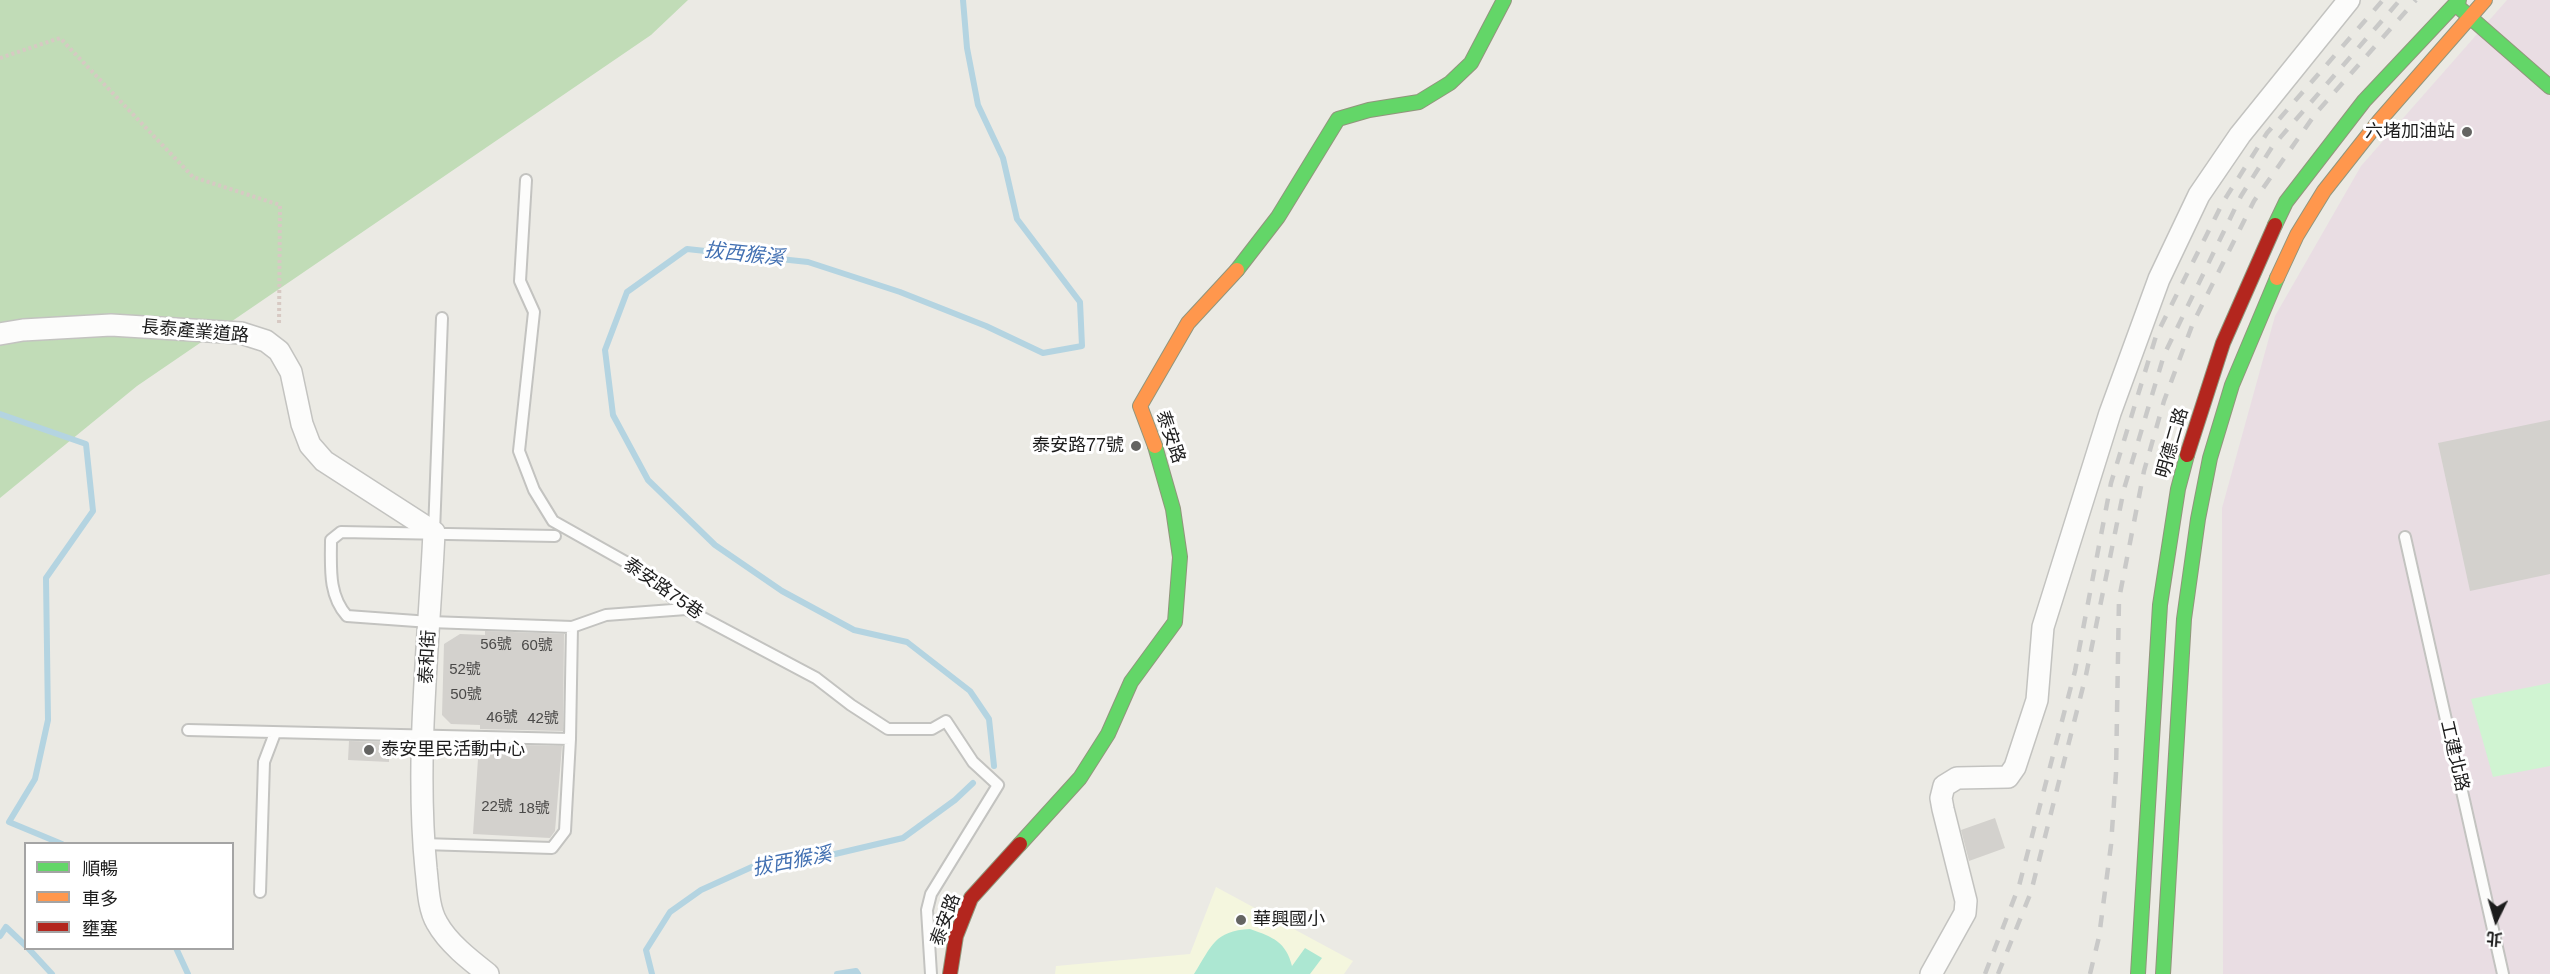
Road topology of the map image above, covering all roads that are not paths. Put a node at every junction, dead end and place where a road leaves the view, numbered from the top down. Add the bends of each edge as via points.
1 (1504, 0) edge
2 (2349, 0) edge
3 (2485, 0) edge
4 (2457, 2) edge
5 (2470, 17) junction
6 (2550, 87) edge
7 (526, 180) dead end
8 (442, 318) dead end
9 (0, 334) edge
10 (434, 532) junction
11 (555, 536) dead end
12 (2405, 537) dead end
13 (686, 609) junction
14 (430, 622) junction
15 (572, 627) junction
16 (188, 730) dead end
17 (275, 733) junction
18 (423, 736) junction
19 (570, 739) junction
20 (998, 785) joint
21 (423, 844) junction
22 (260, 892) dead end
23 (488, 974) edge
24 (931, 974) edge
25 (950, 974) edge
26 (1931, 974) edge
27 (2138, 974) edge
28 (2163, 974) edge
29 (2503, 974) edge

1 - 25 main road, 泰安路 via 1471,63 1450,83 1419,102 1338,119 1278,217 1245,262 1188,323 1140,406 1173,509 1180,557 1175,622 1131,682 1108,734 1080,778 971,898 956,936
2 - 26 street via 2240,135 2199,195 2159,279 2109,413 2043,627 2037,700 2015,767 2008,777 1957,778 1944,786 1943,810 1966,901 1965,914
3 - 5 main road
4 - 5 main road
4 - 27 main road, 明德二路 via 2364,101 2286,202 2227,332 2195,427 2178,489 2160,605
5 - 6 main road
5 - 28 main road via 2324,191 2292,245 2232,385 2210,458 2184,619
7 - 13 lane, 泰安路75巷 via 520,281 534,312 519,451 534,490 553,521 640,570
8 - 10 lane, 泰和街
9 - 10 street, 長泰產業道路 via 111,325 241,333 266,341 279,351 291,372 302,424 310,445 324,461
10 - 11 lane
10 - 14 street, 泰和街
10 - 14 lane via 341,532 331,540 331,580 338,606 346,616
12 - 29 lane, 工建北路
13 - 15 lane via 606,615
13 - 20 lane, 泰安路75巷 via 816,678 888,729 932,729 946,721 973,762
14 - 15 lane
14 - 18 street, 泰和街
15 - 19 lane
16 - 17 lane
17 - 18 lane
17 - 22 lane via 264,762
18 - 19 lane
18 - 21 street, 泰和街
19 - 21 lane via 565,831 552,848
20 - 24 lane, 泰安路 via 931,894 927,909
21 - 23 street, 泰和街 via 436,922 464,956

